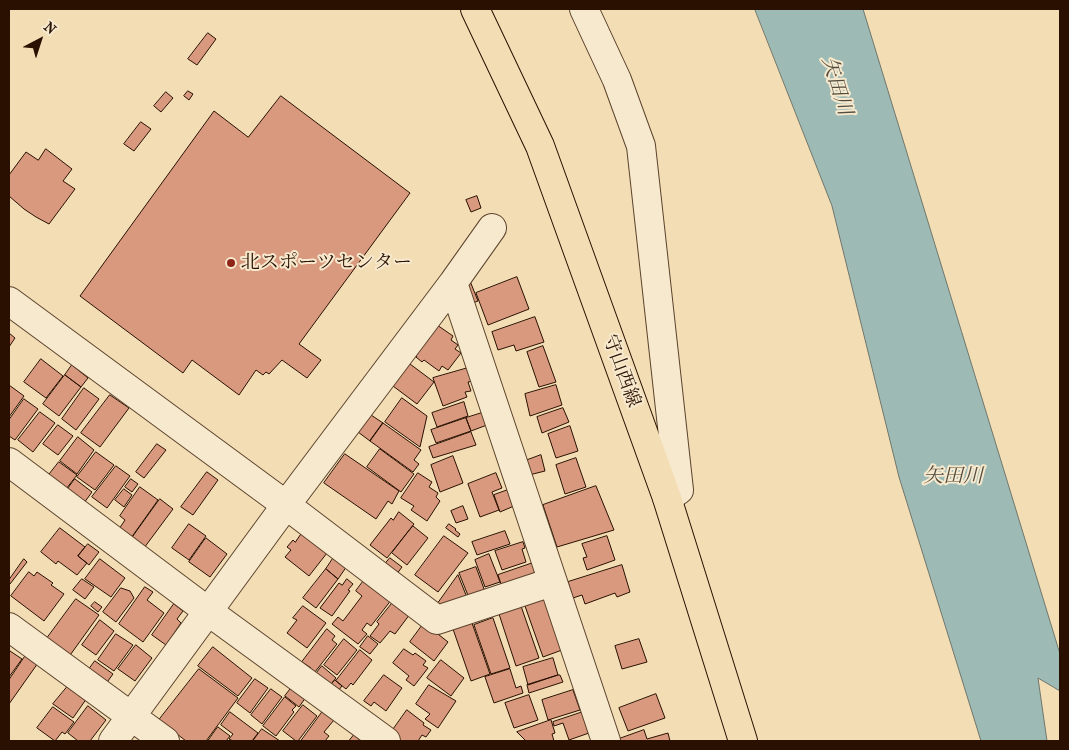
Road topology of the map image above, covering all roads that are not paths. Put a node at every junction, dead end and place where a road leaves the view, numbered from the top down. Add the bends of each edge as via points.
1 (475, 9) edge
2 (584, 9) edge
3 (492, 228) dead end
4 (453, 283) junction
5 (9, 301) edge
6 (9, 462) edge
7 (667, 498) junction
8 (286, 505) junction
9 (552, 582) junction
10 (209, 612) junction
11 (9, 627) edge
12 (131, 716) junction
13 (113, 741) edge
14 (165, 741) edge
15 (386, 741) edge
16 (606, 741) edge
17 (743, 741) edge

1 - 7 main road, 守山西線 via 540,146
2 - 7 street via 617,80 641,146 679,490
3 - 4 street
4 - 8 street
4 - 9 street
5 - 8 street
6 - 10 street
7 - 17 main road, 守山西線
8 - 9 street via 437,620
8 - 10 street
9 - 16 street
10 - 12 street
10 - 15 street
11 - 12 street
12 - 13 street
12 - 14 street

